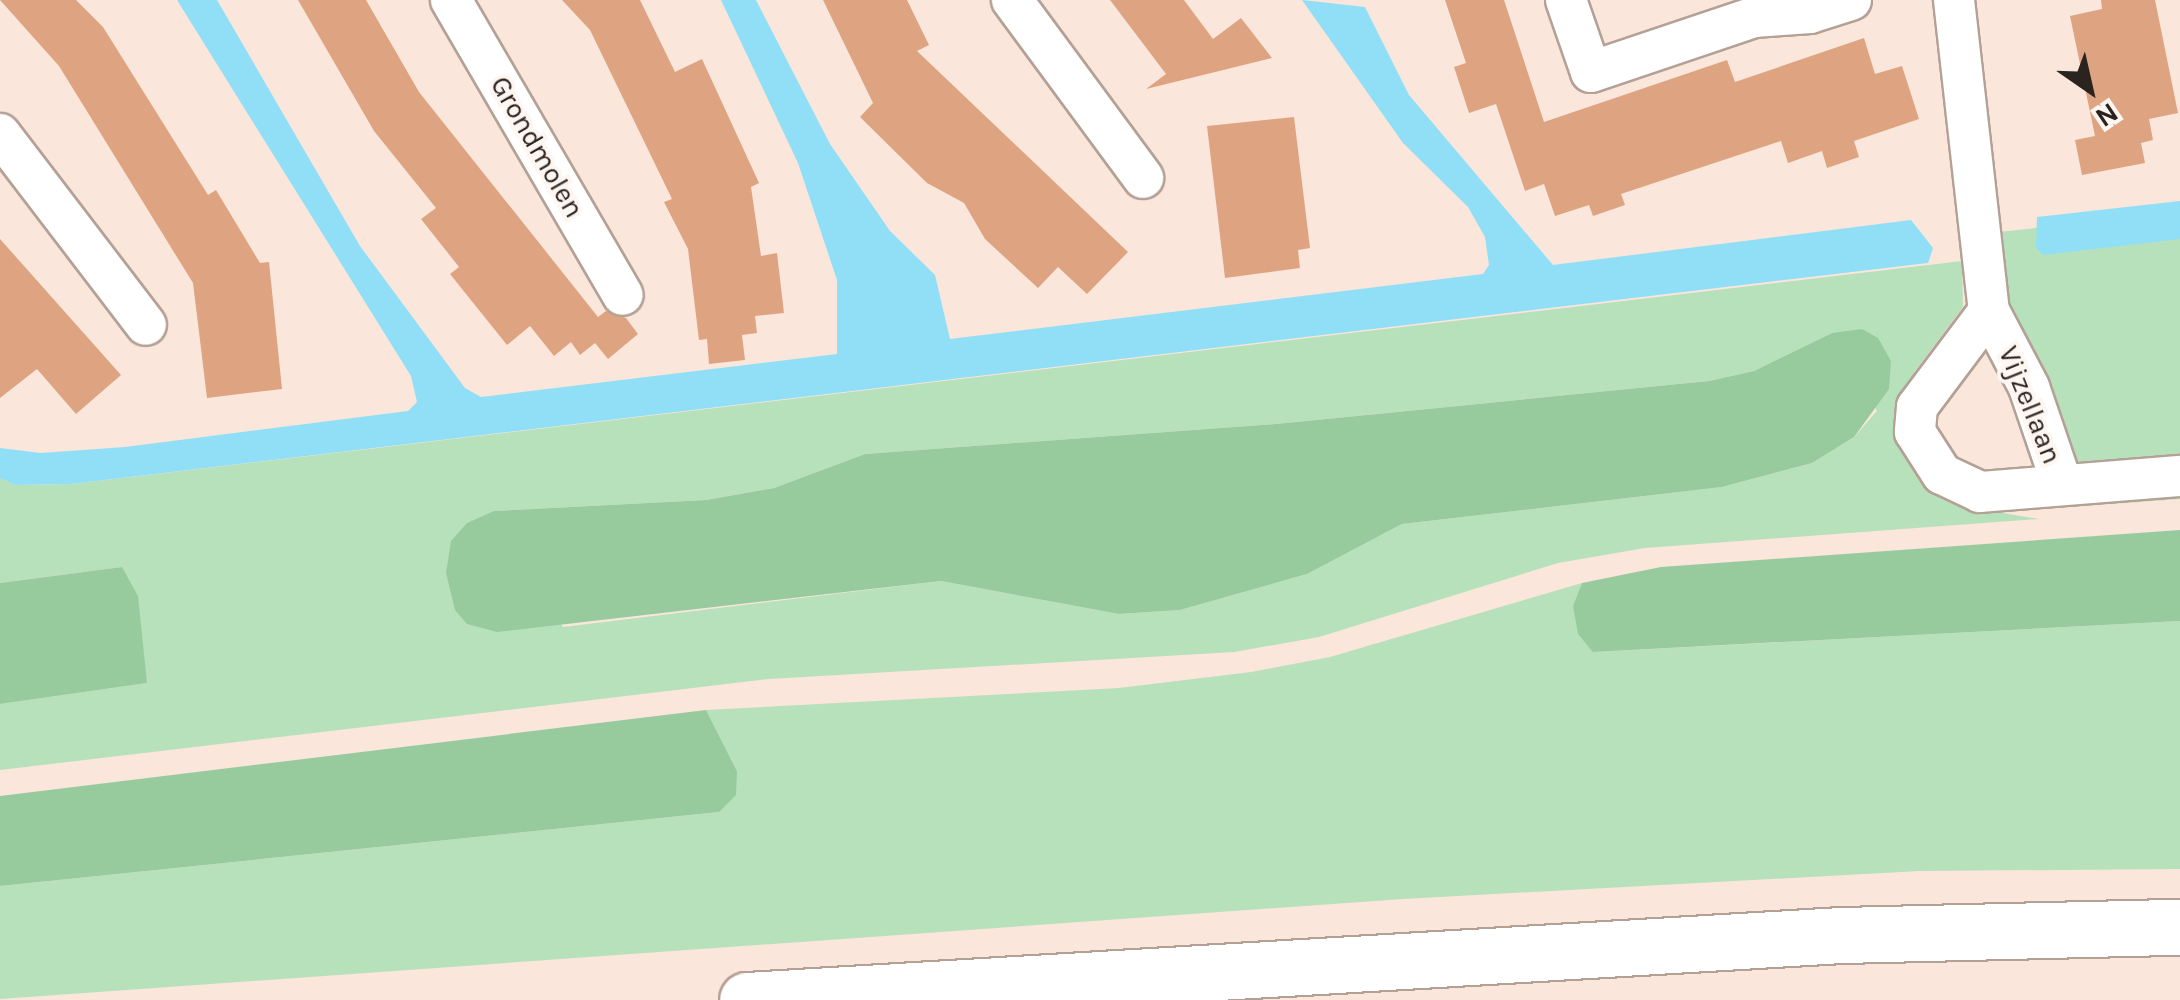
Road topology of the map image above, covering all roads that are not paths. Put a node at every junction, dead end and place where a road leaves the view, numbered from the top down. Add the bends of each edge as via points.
1 (452, 0) edge
2 (1012, 0) edge
3 (1566, 0) edge
4 (1851, 0) edge
5 (1954, 0) edge
6 (0, 134) edge
7 (1143, 178) dead end
8 (623, 294) dead end
9 (1989, 310) junction
10 (146, 325) dead end
11 (2180, 476) edge
12 (2062, 484) junction
13 (2180, 927) edge
14 (747, 1000) edge

1 - 8 street, Grondmolen
2 - 7 street
3 - 4 street via 1592,72 1754,18 1810,13
5 - 9 street, Vijzellaan
6 - 10 street
9 - 12 street, Vijzellaan via 2029,386
9 - 12 street, Vijzellaan via 1918,406 1915,432 1942,474 1980,492
11 - 12 street
13 - 14 highway via 1803,937

